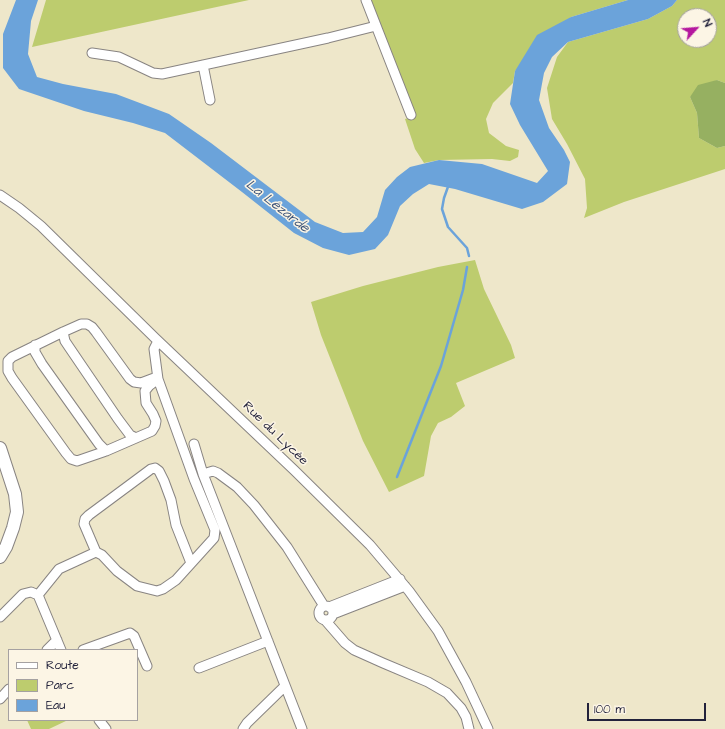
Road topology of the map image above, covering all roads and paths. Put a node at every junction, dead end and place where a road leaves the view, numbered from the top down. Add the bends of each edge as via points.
1 (366, 0) edge
2 (376, 26) junction
3 (92, 53) dead end
4 (203, 65) junction
5 (210, 100) dead end
6 (412, 115) dead end
7 (0, 195) edge
8 (63, 332) junction
9 (158, 341) junction
10 (34, 346) junction
11 (158, 378) junction
12 (136, 438) junction
13 (194, 444) dead end
14 (0, 448) edge
15 (106, 451) junction
16 (203, 474) junction
17 (96, 552) junction
18 (0, 557) edge
19 (191, 562) junction
20 (403, 583) junction
21 (38, 595) junction
22 (326, 610) junction
23 (0, 617) edge
24 (57, 640) junction
25 (268, 641) junction
26 (104, 646) edge
27 (48, 649) edge
28 (61, 649) edge
29 (88, 649) edge
30 (147, 666) dead end
31 (199, 668) dead end
32 (286, 686) junction
33 (8, 690) edge
34 (0, 699) edge
35 (100, 721) edge
36 (106, 729) edge
37 (243, 729) edge
38 (302, 729) edge
39 (469, 729) edge
40 (488, 729) edge

1 - 2 street
2 - 4 street
2 - 6 street
3 - 4 street via 120,57 154,73 162,74
4 - 5 street
7 - 9 street, Rue du Lycée via 41,226
8 - 10 street
8 - 11 street via 81,324 92,326 130,379 141,383
8 - 12 street via 69,347 118,419 130,435
9 - 11 street via 154,349
9 - 20 street, Rue du Lycée via 370,545
10 - 15 street via 42,364
10 - 15 street via 12,356 8,361 8,371 12,378 71,459 77,461
11 - 12 street via 149,386 145,397 156,421 155,426 152,431
11 - 19 street via 215,530 212,542
12 - 15 street
13 - 16 street
14 - 18 main road via 15,494 17,512 6,547
16 - 22 street via 213,471 218,473 237,487 254,505 287,546
16 - 25 street
17 - 19 street via 137,586 157,591 176,580
17 - 19 street via 84,524 85,519 155,468 164,481 176,526
17 - 21 street via 59,569
20 - 22 street
20 - 40 street, Rue du Lycée via 448,649
21 - 23 street via 31,592 23,594
21 - 24 street
22 - 39 street via 334,631 354,650 428,682 447,693 461,708
24 - 27 street
24 - 28 street
25 - 31 street
25 - 32 street
26 - 29 street
26 - 30 street via 132,634
32 - 37 street via 247,722
32 - 38 street
33 - 34 street
35 - 36 street

